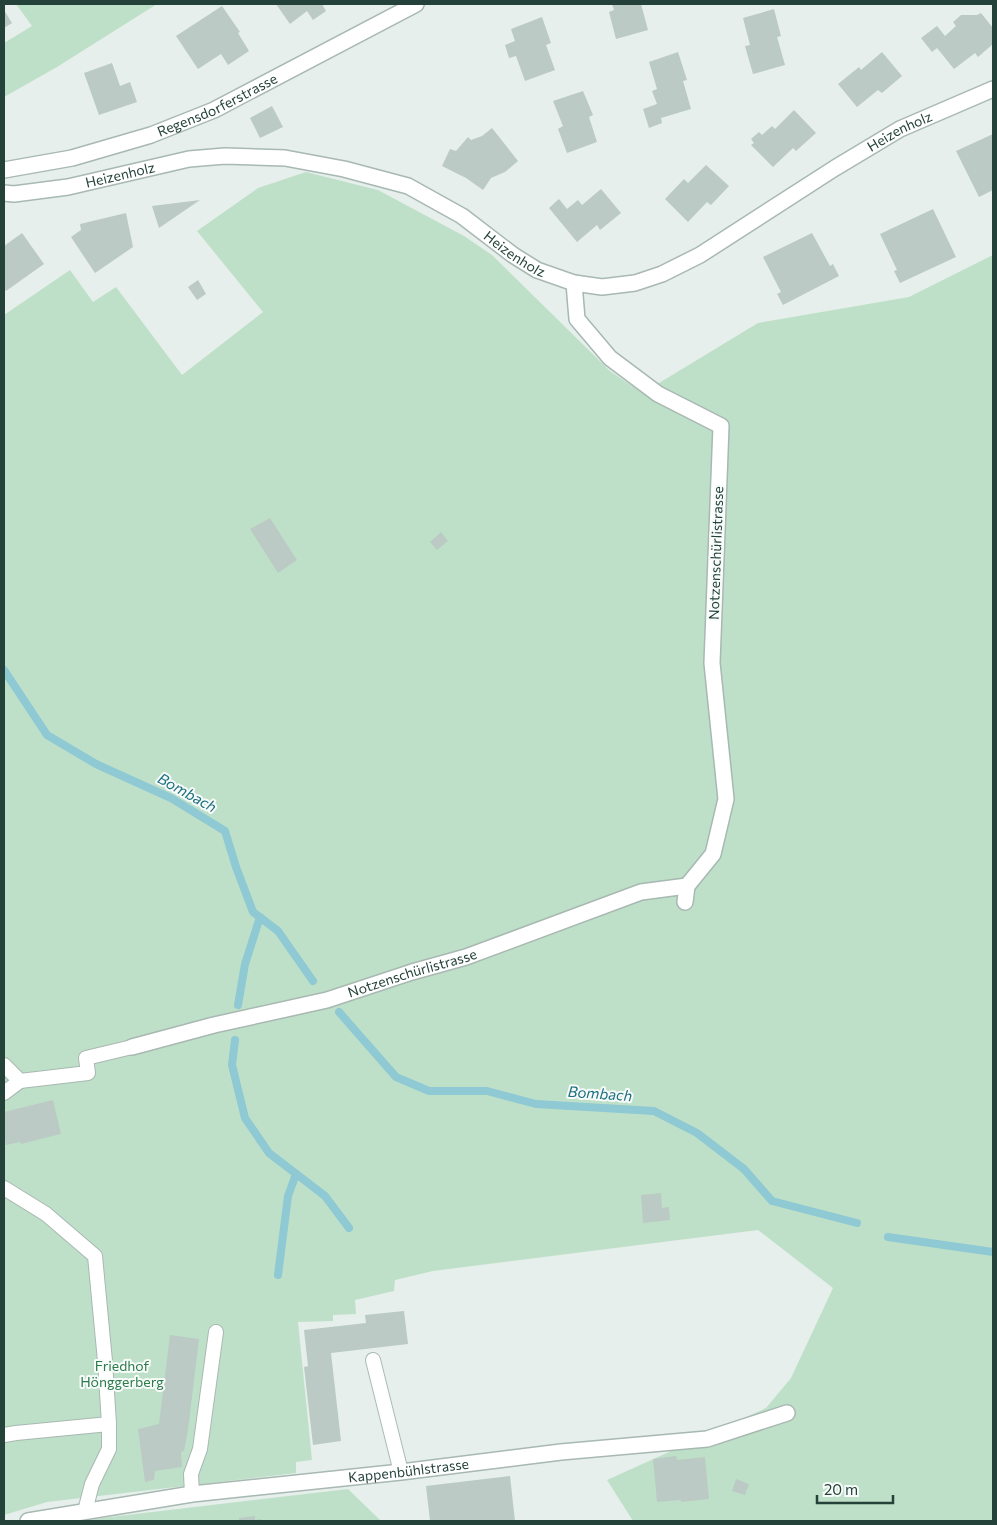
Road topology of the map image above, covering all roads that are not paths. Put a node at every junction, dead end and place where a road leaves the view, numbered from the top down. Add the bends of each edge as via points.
1 (416, 4) edge
2 (993, 89) edge
3 (4, 170) edge
4 (4, 193) edge
5 (574, 283) junction
6 (687, 886) junction
7 (685, 902) dead end
8 (132, 1047) joint
9 (4, 1065) edge
10 (20, 1081) junction
11 (4, 1093) edge
12 (4, 1188) edge
13 (216, 1332) dead end
14 (373, 1360) dead end
15 (787, 1413) dead end
16 (109, 1424) junction
17 (4, 1435) edge
18 (401, 1472) junction
19 (192, 1494) junction
20 (85, 1511) junction
21 (28, 1521) edge

1 - 3 street, Regensdorferstrasse via 247,93 151,135 72,158
2 - 5 street, Heizenholz via 900,129 700,255 662,274 635,283 602,288
4 - 5 street, Heizenholz via 68,187 190,159 224,156 285,158 408,186 462,216 537,270
5 - 6 street, Notzenschürlistrasse via 577,318 610,358 658,394 721,426 712,663 726,799 713,854
6 - 7 street
6 - 8 street, Notzenschürlistrasse via 641,892 466,957 328,1000
8 - 10 lane via 86,1058 88,1073
9 - 10 lane
10 - 11 lane
12 - 16 lane via 46,1214 95,1256
13 - 19 lane via 200,1449 191,1474
14 - 18 lane
15 - 18 street, Kappenbühlstrasse via 707,1439 561,1452
16 - 17 lane
16 - 20 lane via 108,1449 92,1484
18 - 19 street, Kappenbühlstrasse
19 - 20 street, Kappenbühlstrasse
20 - 21 street, Kappenbühlstrasse

